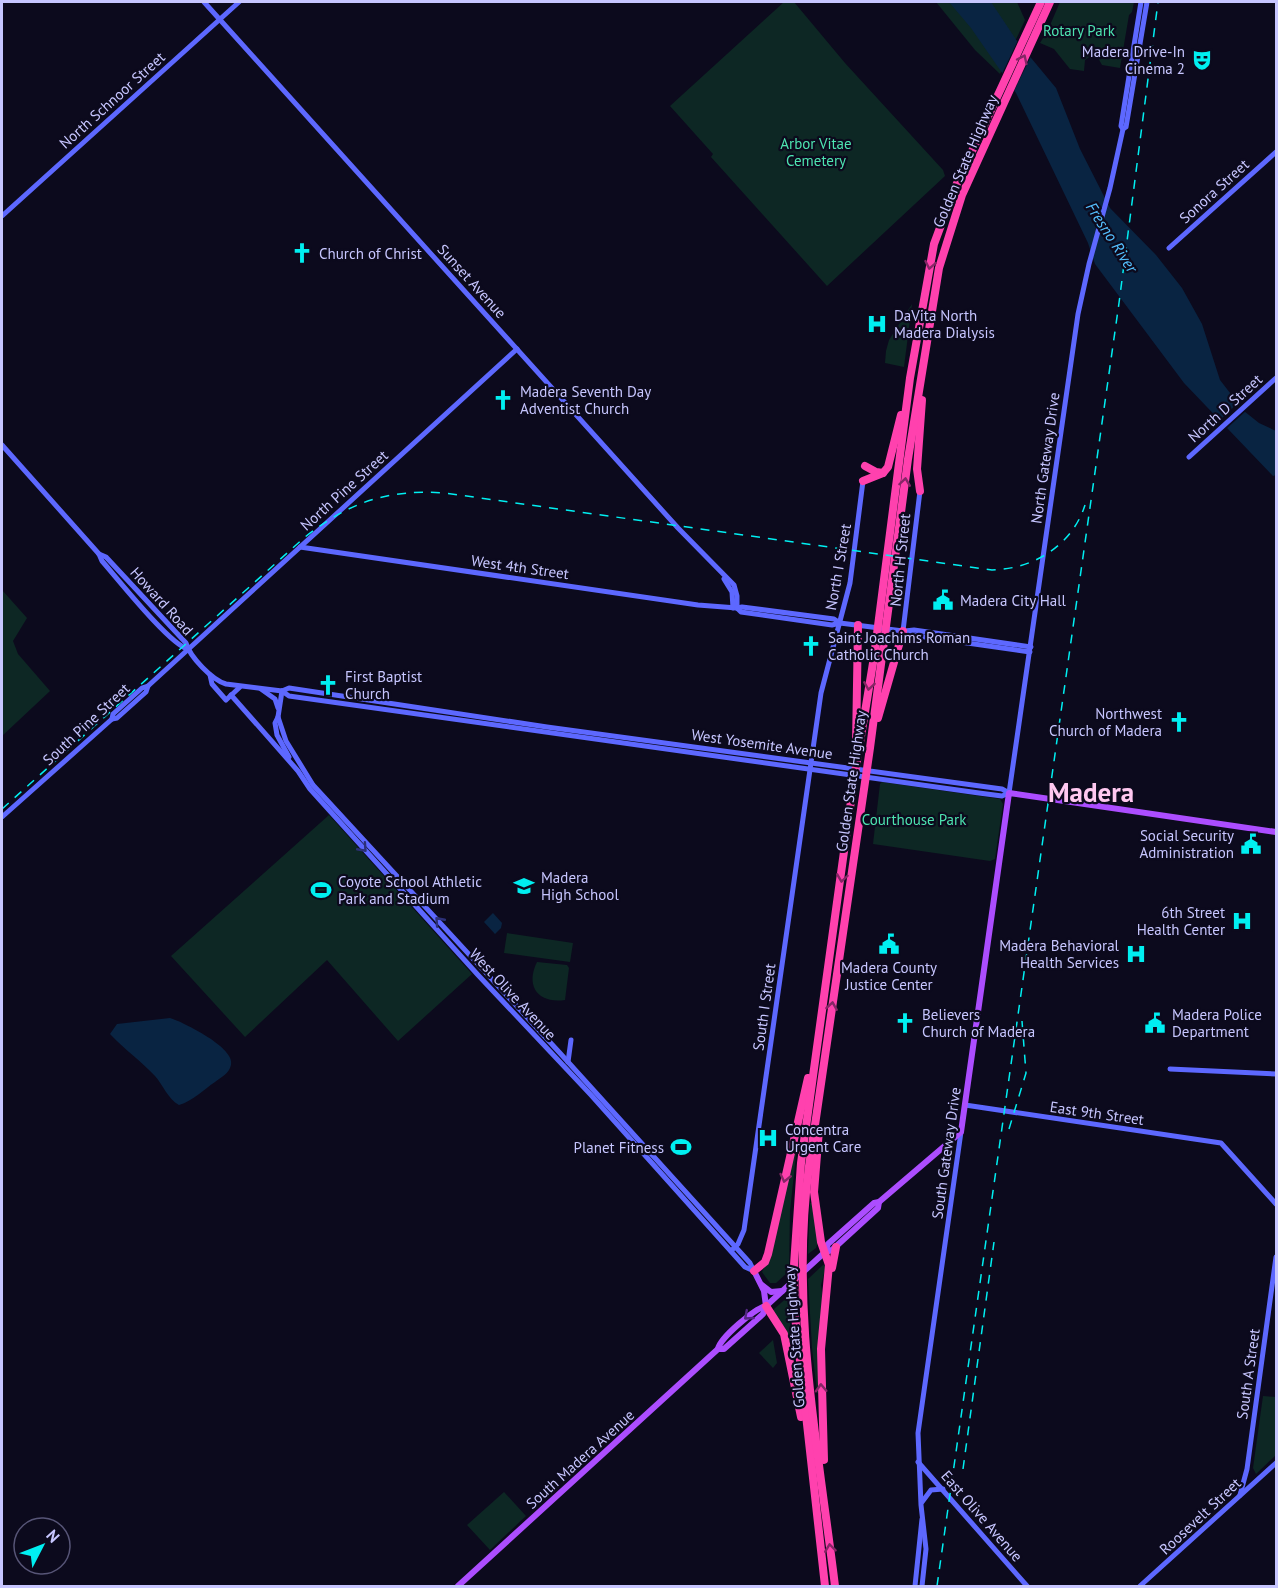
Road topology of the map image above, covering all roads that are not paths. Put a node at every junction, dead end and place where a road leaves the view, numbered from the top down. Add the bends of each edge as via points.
1 (204, 2) edge
2 (239, 2) edge
3 (1050, 2) edge
4 (1141, 2) edge
5 (1147, 2) edge
6 (1039, 6) edge
7 (220, 19) junction
8 (1123, 129) junction
9 (1276, 152) edge
10 (2, 216) edge
11 (1169, 248) dead end
12 (928, 335) junction
13 (517, 349) junction
14 (910, 378) junction
15 (1276, 378) edge
16 (2, 445) edge
17 (1189, 457) dead end
18 (865, 466) dead end
19 (883, 473) junction
20 (863, 481) joint
21 (920, 491) joint
22 (300, 547) junction
23 (735, 608) junction
24 (840, 623) junction
25 (860, 626) junction
26 (900, 631) junction
27 (188, 649) junction
28 (1030, 650) junction
29 (210, 675) junction
30 (240, 687) junction
31 (259, 689) junction
32 (282, 691) junction
33 (231, 695) junction
34 (278, 715) junction
35 (260, 727) junction
36 (275, 728) junction
37 (277, 735) junction
38 (870, 748) junction
39 (293, 752) junction
40 (810, 766) junction
41 (298, 771) junction
42 (854, 778) junction
43 (1009, 793) junction
44 (2, 818) edge
45 (1276, 832) edge
46 (571, 1040) dead end
47 (815, 1060) junction
48 (568, 1062) junction
49 (823, 1064) junction
50 (1170, 1069) dead end
51 (1276, 1074) edge
52 (965, 1105) junction
53 (961, 1132) junction
54 (879, 1203) junction
55 (1276, 1204) edge
56 (836, 1247) junction
57 (733, 1249) junction
58 (825, 1252) junction
59 (1276, 1257) edge
60 (754, 1271) junction
61 (761, 1284) junction
62 (828, 1287) junction
63 (782, 1291) junction
64 (766, 1306) junction
65 (918, 1462) junction
66 (1276, 1463) edge
67 (943, 1489) junction
68 (1240, 1495) junction
69 (921, 1505) junction
70 (816, 1510) junction
71 (826, 1510) junction
72 (922, 1517) junction
73 (458, 1587) edge
74 (825, 1587) edge
75 (835, 1587) edge
76 (915, 1587) edge
77 (922, 1587) edge
78 (1027, 1587) edge
79 (1140, 1587) edge

1 - 7 main road, Sunset Avenue
2 - 7 main road, North Schnoor Street
12 -> 3 highway, Golden State Highway via 946,241 962,195
4 - 8 main road, North Gateway Drive
5 - 8 main road, North Gateway Drive via 1136,77
6 -> 14 highway, Golden State Highway via 954,190 934,244
7 - 10 main road, North Schnoor Street
7 - 13 main road, Sunset Avenue
8 - 28 main road, North Gateway Drive via 1089,264 1069,368
9 - 11 main road, Sonora Street
12 - 21 highway via 916,469
38 -> 12 highway, Golden State Highway
13 - 22 main road, North Pine Street
13 - 23 main road, Sunset Avenue via 722,575 732,592
14 - 19 highway
14 -> 42 highway, Golden State Highway via 874,657
15 - 17 main road, North D Street
16 - 27 main road, Howard Road
18 - 19 highway
19 - 20 highway
20 - 24 main road, North I Street
21 - 26 main road, North H Street
22 - 23 main road, West 4th Street
22 - 27 main road, North Pine Street
23 - 24 main road, West 4th Street via 741,612
24 - 25 main road, West 4th Street
24 - 40 main road, North I Street via 820,693
25 - 26 main road, West 4th Street
25 - 42 highway
26 - 28 main road, West 4th Street
26 - 38 highway
27 - 29 main road
27 - 44 main road, South Pine Street via 146,692 113,714 113,719
28 - 43 main road, North Gateway Drive
29 - 30 main road, West Yosemite Avenue via 217,682
29 - 33 main road via 212,684 226,700
30 - 31 main road, West Yosemite Avenue
30 - 33 main road
31 - 32 main road, West Yosemite Avenue
31 - 34 main road via 275,699
32 - 34 main road
32 - 40 main road, West Yosemite Avenue via 288,696
33 - 35 main road, West Olive Avenue
34 - 36 main road
34 - 39 main road, West Olive Avenue
35 - 36 main road
35 - 41 main road, West Olive Avenue
36 - 37 main road
37 - 39 main road
37 - 41 main road
49 -> 38 highway, Golden State Highway
48 -> 39 main road, West Olive Avenue via 313,785
40 - 43 main road, West Yosemite Avenue via 1002,789
40 - 57 main road, South I Street via 745,1226
41 -> 57 main road, West Olive Avenue via 355,839
42 -> 47 highway, Golden State Highway
43 - 45 main road
43 - 52 main road, South Gateway Drive
46 - 48 main road
47 -> 60 highway via 806,1084 768,1254
47 - 70 highway, Golden State Highway via 801,1163 794,1265 799,1358
48 - 57 main road, West Olive Avenue
49 - 58 highway via 814,1192
49 - 71 highway, Golden State Highway via 804,1201 802,1258 807,1358
50 - 51 main road
52 - 53 main road, South Gateway Drive
52 - 55 main road, East 9th Street via 1221,1143
53 - 54 main road, South Madera Avenue
53 - 65 main road, South Gateway Drive via 920,1418
54 - 56 main road, South Madera Avenue
54 - 58 main road, South Madera Avenue via 874,1203 828,1244
56 - 58 main road, South Madera Avenue
56 - 62 highway
57 - 60 main road, West Olive Avenue
58 - 62 highway
58 - 63 main road, South Madera Avenue
59 - 68 main road, South A Street via 1247,1469
60 - 61 main road, West Olive Avenue
61 - 63 main road via 771,1292
61 - 64 main road, West Olive Avenue
71 -> 62 highway via 821,1358
63 - 64 main road, South Madera Avenue
64 - 70 highway via 782,1328 789,1352
64 - 73 main road, South Madera Avenue via 741,1322 719,1343 718,1349
65 - 67 main road, East Olive Avenue
65 - 69 main road, South Gateway Drive
66 - 68 main road, Roosevelt Street
67 - 69 main road via 930,1490
67 - 78 main road, East Olive Avenue
68 - 79 main road, Roosevelt Street
69 - 72 main road, South Gateway Drive
70 - 74 highway, Golden State Highway
75 -> 71 highway, Golden State Highway
72 - 76 main road, South Gateway Drive
72 - 77 main road, South Gateway Drive via 926,1549

